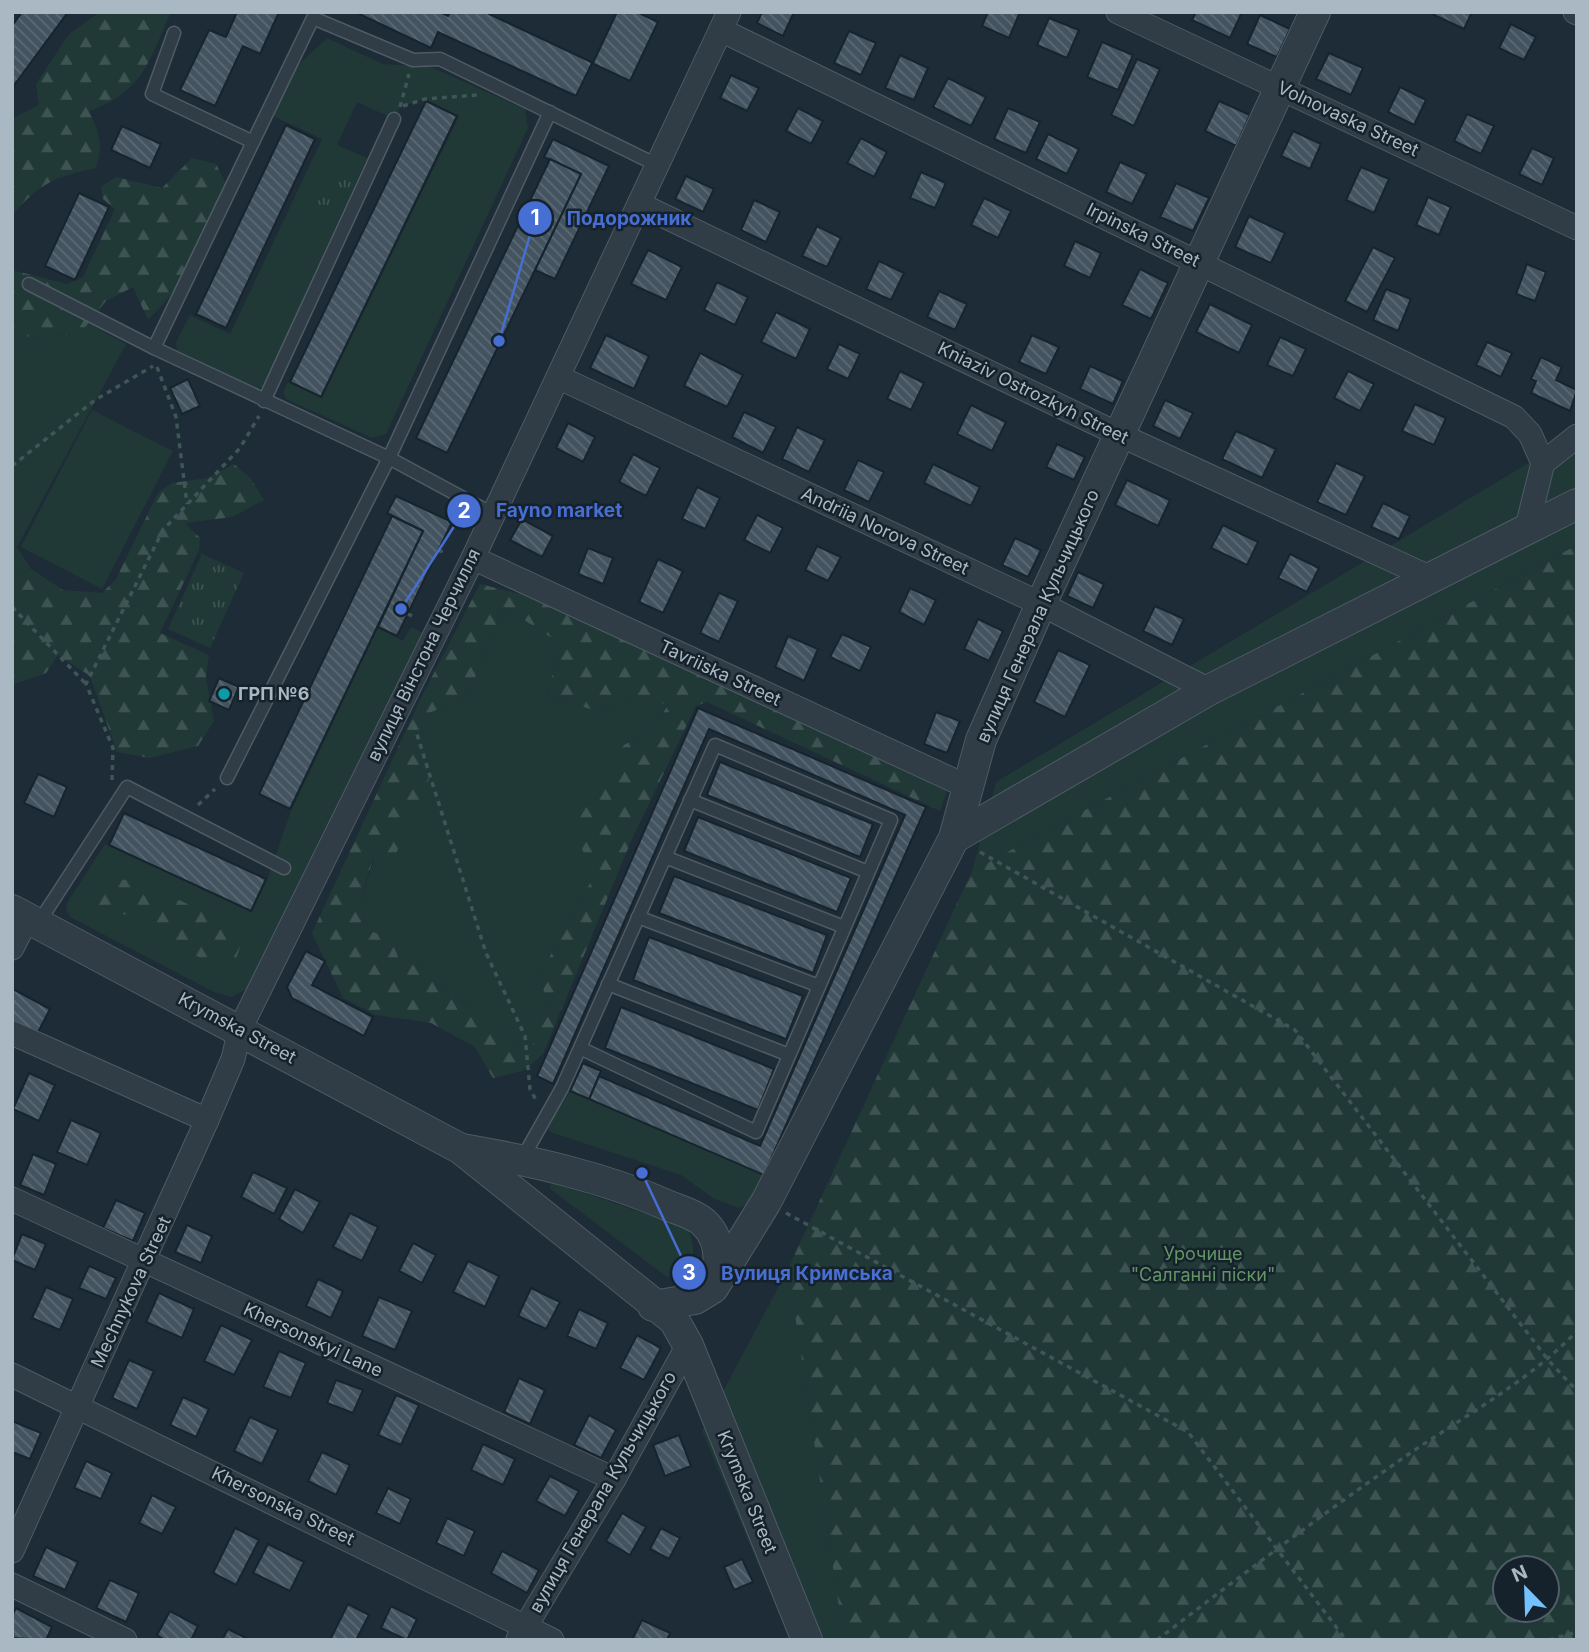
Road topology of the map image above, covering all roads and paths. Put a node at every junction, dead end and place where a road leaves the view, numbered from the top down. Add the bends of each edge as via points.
1 (1118, 12) edge
2 (1315, 12) edge
3 (725, 21) edge
4 (174, 33) dead end
5 (413, 60) junction
6 (1281, 87) junction
7 (511, 93) junction
8 (550, 112) junction
9 (397, 113) junction
10 (253, 142) junction
11 (657, 165) junction
12 (639, 204) junction
13 (1577, 228) edge
14 (1199, 262) junction
15 (29, 284) dead end
16 (154, 348) junction
17 (171, 356) junction
18 (156, 365) junction
19 (558, 377) junction
20 (264, 401) junction
21 (1120, 435) junction
22 (1577, 436) edge
23 (389, 458) junction
24 (1543, 463) junction
25 (12, 466) edge
26 (187, 504) junction
27 (1577, 504) edge
28 (493, 514) junction
29 (1526, 531) junction
30 (473, 558) junction
31 (1429, 577) junction
32 (1041, 604) junction
33 (12, 607) edge
34 (86, 684) junction
35 (1209, 691) junction
36 (404, 696) junction
37 (227, 778) joint
38 (968, 787) junction
39 (690, 800) junction
40 (115, 802) junction
41 (186, 816) junction
42 (954, 838) junction
43 (665, 857) junction
44 (284, 867) dead end
45 (868, 872) junction
46 (26, 916) edge
47 (638, 917) junction
48 (844, 928) junction
49 (12, 948) edge
50 (608, 984) junction
51 (819, 986) junction
52 (240, 1029) junction
53 (12, 1032) edge
54 (580, 1048) junction
55 (789, 1055) junction
56 (545, 1116) junction
57 (207, 1120) junction
58 (461, 1149) junction
59 (522, 1159) junction
60 (12, 1199) edge
61 (523, 1202) junction
62 (766, 1202) junction
63 (701, 1220) junction
64 (145, 1262) junction
65 (713, 1288) junction
66 (653, 1306) junction
67 (1577, 1331) edge
68 (688, 1345) junction
69 (1549, 1361) junction
70 (12, 1375) edge
71 (1577, 1391) edge
72 (78, 1406) junction
73 (614, 1479) junction
74 (1277, 1548) junction
75 (12, 1551) edge
76 (12, 1586) edge
77 (1577, 1632) edge
78 (522, 1633) edge
79 (125, 1640) edge
80 (552, 1640) edge
81 (807, 1640) edge
82 (1157, 1640) edge
83 (1346, 1640) edge
84 (1549, 1640) edge

1 - 6 street, Volnovaska Street
2 - 6 street, вулиця Генерала Кульчицького
3 - 11 street, вулиця Вінстона Черчилля
3 - 14 street, Irpinska Street
4 - 10 lane via 152,93
5 - 7 lane via 440,59
5 - 9 path
5 - 10 lane via 313,18
6 - 13 street, Volnovaska Street
6 - 14 street, вулиця Генерала Кульчицького
7 - 8 lane
7 - 9 path via 425,99
8 - 11 lane
8 - 23 lane
9 - 20 lane
10 - 16 lane
11 - 12 street, вулиця Вінстона Черчилля
12 - 19 street, вулиця Вінстона Черчилля
12 - 21 street, Kniaziv Ostrozkyh Street
14 - 21 street, вулиця Генерала Кульчицького
14 - 24 street, Irpinska Street via 1514,417 1530,434
15 - 16 lane
16 - 17 lane
17 - 18 path
17 - 20 lane
18 - 25 path via 95,400
18 - 26 path via 176,417
19 - 28 street, вулиця Вінстона Черчилля
19 - 32 street, Andriia Norova Street
20 - 23 lane
20 - 26 path via 240,448
21 - 31 street, Kniaziv Ostrozkyh Street
21 - 32 street, вулиця Генерала Кульчицького
22 - 24 street
23 - 28 lane
23 - 37 lane
24 - 29 street
26 - 34 path via 163,530
27 - 29 street
28 - 30 street, вулиця Вінстона Черчилля
29 - 31 street
30 - 36 street, вулиця Вінстона Черчилля
30 - 38 street, Tavriiska Street
31 - 35 street
32 - 35 street, Andriia Norova Street
32 - 38 street, вулиця Генерала Кульчицького via 981,740
33 - 34 path
34 - 40 path via 113,748
35 - 42 street
36 - 52 street, вулиця Вінстона Черчилля
36 - 56 path via 486,953 525,1036 530,1090
37 - 41 path
38 - 42 street, вулиця Генерала Кульчицького
39 - 43 lane
39 - 45 lane
39 - 45 lane via 715,745 891,820
40 - 41 lane via 127,787
40 - 46 lane
41 - 44 lane
42 - 62 street, вулиця Генерала Кульчицького
42 - 69 path via 1295,1030
43 - 47 lane
43 - 48 lane
45 - 48 lane
46 - 49 street
46 - 52 street, Krymska Street
47 - 50 lane
47 - 51 lane
48 - 51 lane
50 - 54 lane
50 - 55 lane
51 - 55 lane
52 - 57 street, Mechnykova Street via 233,1059
52 - 58 street, Krymska Street
53 - 57 street
54 - 55 lane via 756,1132
54 - 56 lane
56 - 59 lane
57 - 64 street, Mechnykova Street
58 - 59 street, Krymska Street
58 - 61 street, Krymska Street
59 - 61 street via 513,1182
59 - 63 street, Krymska Street via 634,1190
60 - 64 street, Khersonskyi Lane
61 - 66 street, Krymska Street
62 - 63 street, Krymska Street via 750,1216
62 - 65 street, вулиця Генерала Кульчицького
62 - 74 path via 1188,1432
63 - 65 street via 718,1247
64 - 72 street, Mechnykova Street
64 - 73 street, Khersonskyi Lane
65 - 66 street via 695,1298
65 - 68 street via 694,1316
66 - 68 street, Krymska Street via 674,1320
67 - 69 path
68 - 73 street, вулиця Генерала Кульчицького
68 - 81 street, Krymska Street
69 - 71 path
69 - 74 path
70 - 72 street, Khersonska Street
72 - 75 street, Mechnykova Street
72 - 78 street, Khersonska Street
73 - 78 street, вулиця Генерала Кульчицького
74 - 82 path
74 - 83 path
76 - 79 street
77 - 84 path
78 - 80 street, Khersonska Street

